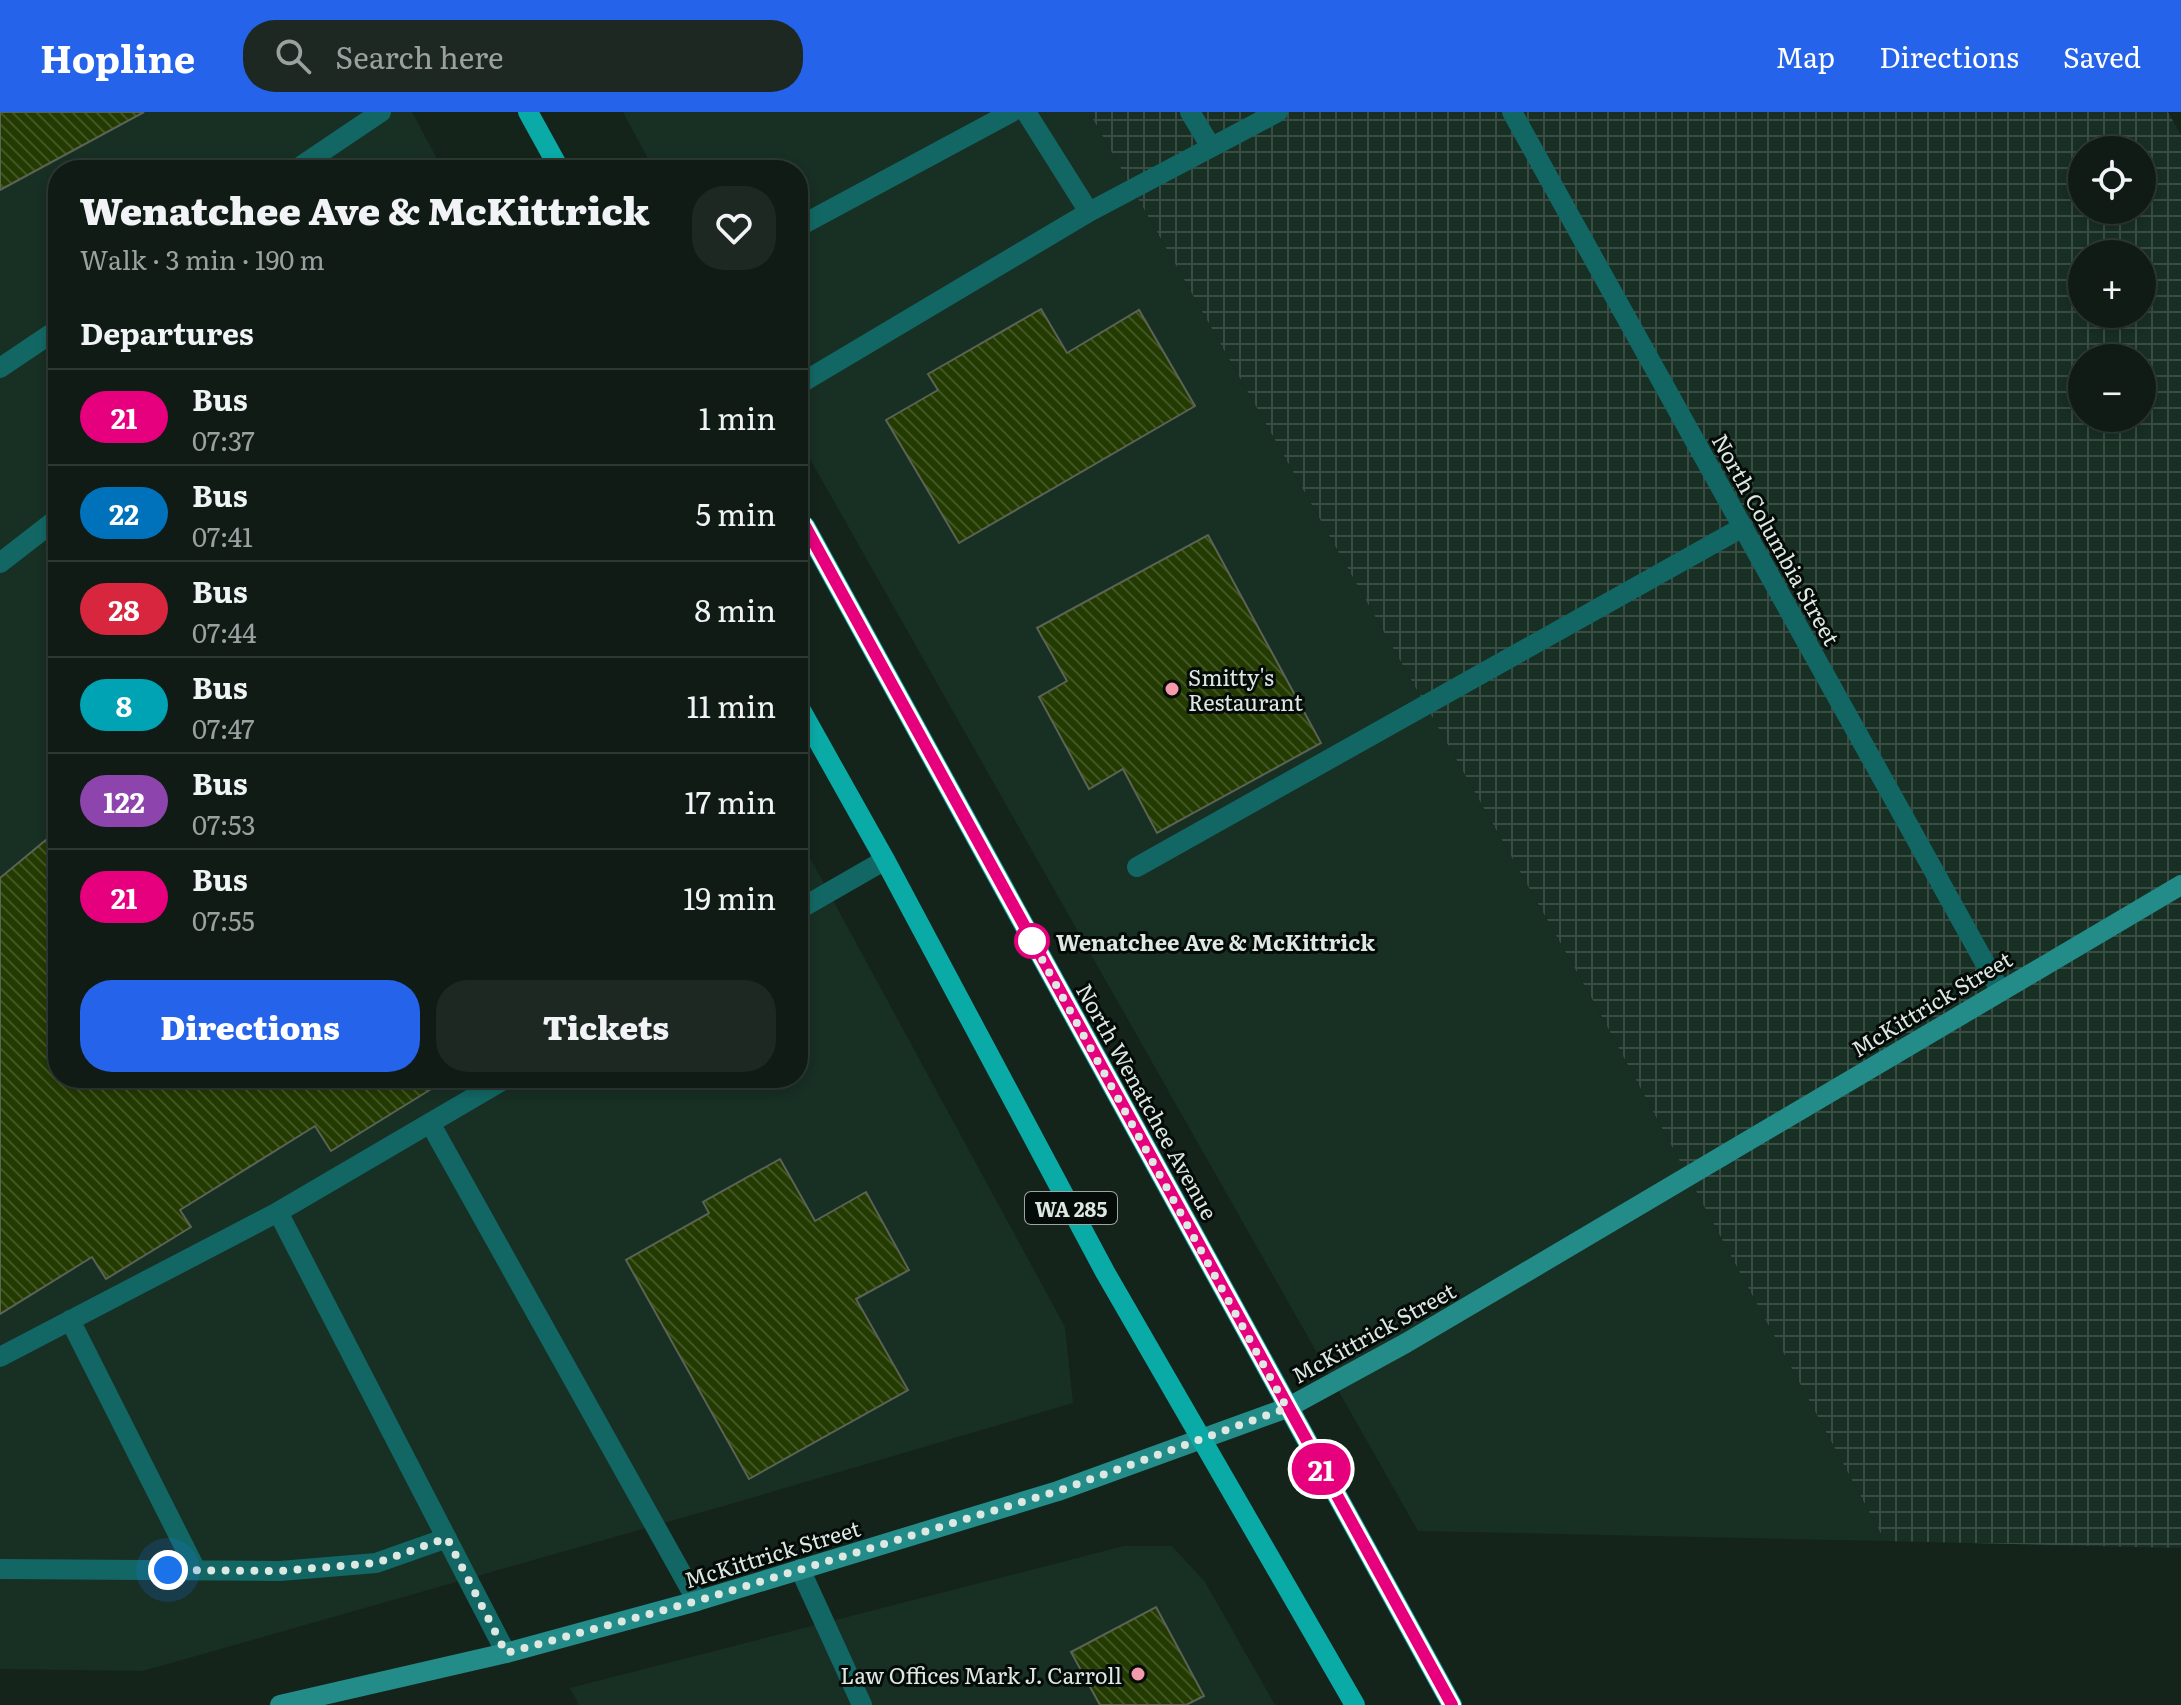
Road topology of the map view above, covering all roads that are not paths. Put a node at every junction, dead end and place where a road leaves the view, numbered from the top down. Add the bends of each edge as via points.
1 (381, 112) edge
2 (528, 112) edge
3 (1012, 112) edge
4 (1026, 112) edge
5 (1190, 112) edge
6 (1278, 112) edge
7 (1512, 112) edge
8 (1211, 147) junction
9 (310, 160) edge
10 (554, 160) edge
11 (1089, 212) junction
12 (808, 222) edge
13 (48, 336) edge
14 (0, 368) edge
15 (808, 379) edge
16 (48, 526) edge
17 (1743, 527) junction
18 (808, 531) edge
19 (0, 563) edge
20 (808, 723) edge
21 (885, 860) junction
22 (1137, 867) dead end
23 (2181, 885) edge
24 (808, 904) edge
25 (2000, 990) junction
26 (490, 1088) edge
27 (430, 1123) junction
28 (278, 1212) junction
29 (70, 1320) junction
30 (0, 1357) edge
31 (1287, 1408) junction
32 (1202, 1439) junction
33 (447, 1538) junction
34 (0, 1569) edge
35 (800, 1569) junction
36 (196, 1570) junction
37 (697, 1601) junction
38 (506, 1653) junction
39 (280, 1705) edge
40 (862, 1705) edge
41 (1355, 1705) edge
42 (1452, 1705) edge

1 - 9 street
2 - 10 main road
3 - 12 street
4 - 11 street
5 - 8 street
6 - 8 street
7 - 17 street, North Columbia Street
8 - 11 street
11 - 15 street
13 - 14 street
16 - 19 street
17 - 22 street
17 - 25 street, North Columbia Street
18 - 31 main road, North Wenatchee Avenue
20 - 21 main road, WA 285
21 - 24 street
21 - 32 main road, WA 285 via 1105,1272
23 - 25 street, McKittrick Street
25 - 31 street, McKittrick Street via 1406,1343
26 - 27 street
27 - 28 street
27 - 37 street
28 - 29 street
28 - 33 street
29 - 30 street
29 - 36 street
31 - 32 street, McKittrick Street
31 - 42 main road, North Wenatchee Avenue
32 - 35 street, McKittrick Street via 1058,1491
32 - 41 main road, WA 285
33 - 36 street via 376,1563 280,1571
33 - 38 street
34 - 36 street
35 - 37 street, McKittrick Street
35 - 40 street
37 - 38 street, McKittrick Street
38 - 39 street, McKittrick Street

